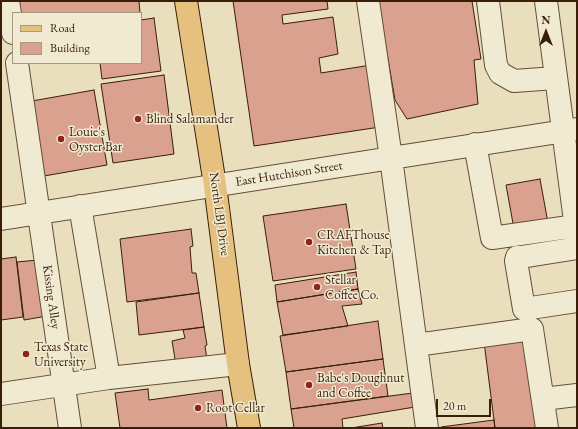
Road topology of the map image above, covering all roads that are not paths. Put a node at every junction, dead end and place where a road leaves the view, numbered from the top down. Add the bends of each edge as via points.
1 (8, 1) edge
2 (186, 1) edge
3 (368, 1) edge
4 (488, 1) edge
5 (546, 1) edge
6 (12, 27) edge
7 (17, 64) edge
8 (556, 78) junction
9 (570, 130) edge
10 (476, 144) junction
11 (391, 158) junction
12 (215, 185) junction
13 (80, 206) junction
14 (39, 213) junction
15 (1, 219) edge
16 (576, 231) edge
17 (577, 248) edge
18 (577, 301) edge
19 (416, 345) junction
20 (238, 364) junction
21 (109, 378) junction
22 (64, 384) junction
23 (1, 394) edge
24 (577, 395) edge
25 (543, 399) junction
26 (70, 428) edge
27 (249, 428) edge
28 (427, 428) edge
29 (547, 428) edge

1 - 6 street
2 - 12 main road, North LBJ Drive
3 - 11 street
4 - 8 street via 496,65 500,73 514,81
5 - 8 street
7 - 14 street, Kissing Alley
8 - 9 street
9 - 10 street, East Hutchison Street
9 - 16 street
10 - 11 street, East Hutchison Street
10 - 16 street via 492,238
11 - 12 street, East Hutchison Street
11 - 19 street
12 - 13 street, East Hutchison Street
12 - 20 main road, North LBJ Drive
13 - 14 street, East Hutchison Street
13 - 21 street
14 - 15 street, East Hutchison Street
14 - 22 street, Kissing Alley
17 - 18 street via 517,257 516,261 524,308
19 - 25 street via 532,329
19 - 28 street
20 - 21 street
20 - 27 main road, North LBJ Drive
21 - 22 street
22 - 23 street
22 - 26 street, Kissing Alley
24 - 25 street
25 - 29 street

